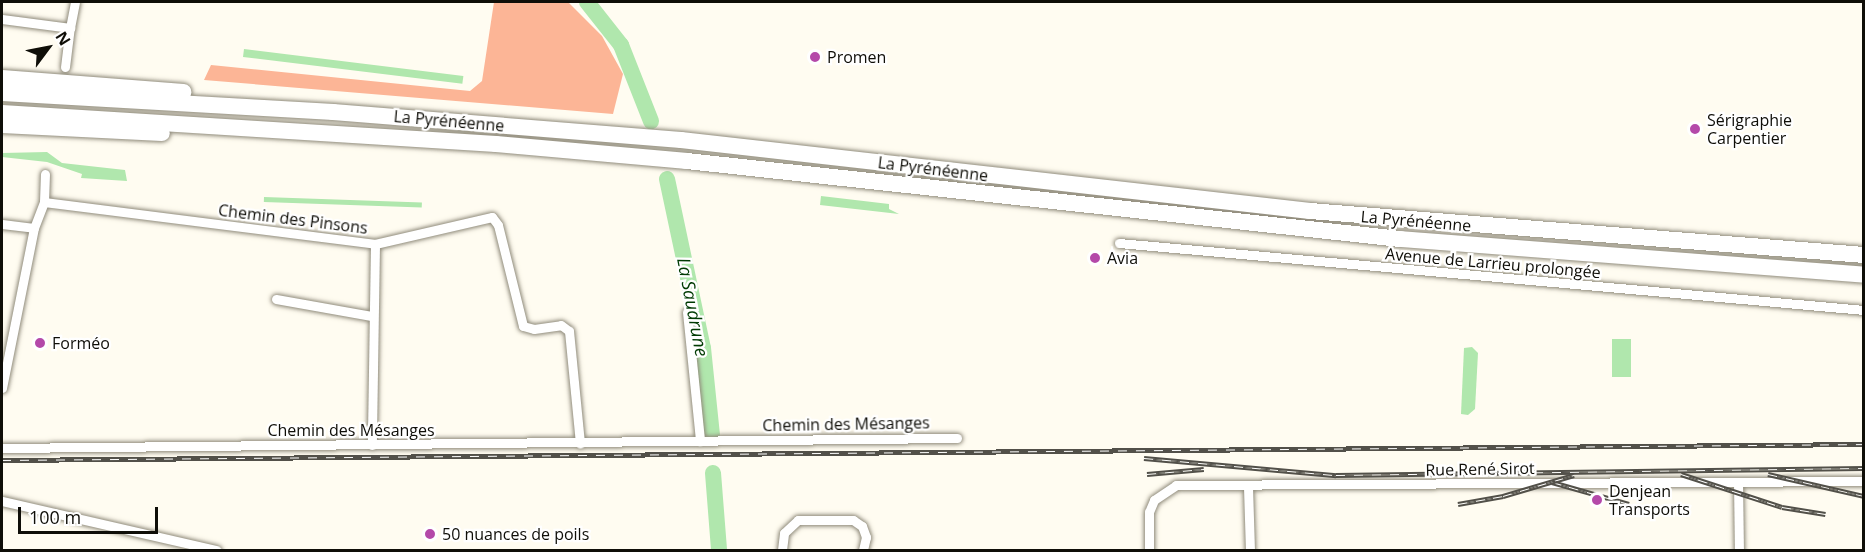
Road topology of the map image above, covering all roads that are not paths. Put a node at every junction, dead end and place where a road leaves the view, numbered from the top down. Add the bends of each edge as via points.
1 (75, 2) edge
2 (2, 19) edge
3 (70, 28) junction
4 (65, 67) dead end
5 (2, 78) edge
6 (2, 93) edge
7 (210, 104) junction
8 (2, 113) edge
9 (2, 124) edge
10 (47, 126) junction
11 (2, 132) edge
12 (352, 133) junction
13 (45, 174) dead end
14 (44, 202) junction
15 (2, 224) edge
16 (34, 228) junction
17 (1119, 243) dead end
18 (375, 244) junction
19 (1863, 255) edge
20 (1863, 275) edge
21 (276, 299) dead end
22 (1863, 310) edge
23 (687, 312) dead end
24 (371, 316) junction
25 (2, 388) edge
26 (957, 438) dead end
27 (700, 441) junction
28 (580, 443) junction
29 (372, 445) junction
30 (2, 448) edge
31 (1863, 481) edge
32 (1738, 482) junction
33 (1248, 487) junction
34 (2, 501) edge
35 (216, 550) edge
36 (782, 550) edge
37 (863, 550) edge
38 (1149, 550) edge
39 (1250, 550) edge
40 (1739, 550) edge

1 - 3 street
2 - 3 street
3 - 4 street
5 - 7 highway via 189,92
6 - 7 highway, La Pyrénéenne
7 - 19 highway, La Pyrénéenne via 681,140 1321,212
8 - 12 highway, La Pyrénéenne
9 - 10 highway
10 - 11 highway via 33,132
10 - 12 highway via 340,141
12 - 20 highway, La Pyrénéenne via 687,160 1400,239
13 - 14 street
14 - 16 street
14 - 18 street, Chemin des Pinsons
15 - 16 street
16 - 25 street
17 - 22 street, Avenue de Larrieu prolongée
18 - 24 street, Chemin des Pinsons
18 - 28 street via 492,217 498,225 522,326 534,329 561,325 569,331
21 - 24 street
23 - 27 street
24 - 29 street, Chemin des Pinsons
26 - 27 street, Chemin des Mésanges
27 - 28 street, Chemin des Mésanges
28 - 29 street, Chemin des Mésanges
29 - 30 street, Chemin des Mésanges
31 - 32 street, Rue René Sirot
32 - 33 street, Rue René Sirot
32 - 40 street
33 - 38 street, Rue René Sirot via 1168,487 1154,500 1149,512
33 - 39 street
34 - 35 street
36 - 37 street via 784,533 798,520 853,520 862,526 866,537

